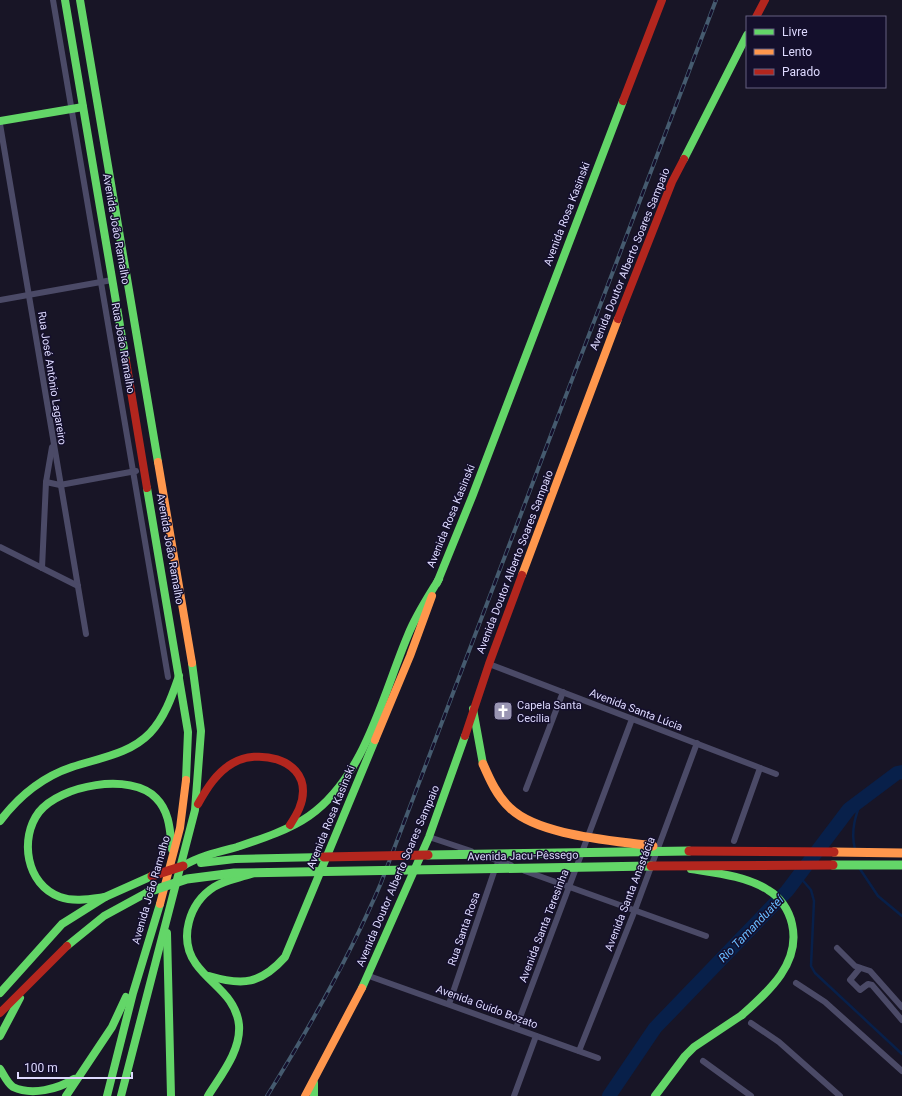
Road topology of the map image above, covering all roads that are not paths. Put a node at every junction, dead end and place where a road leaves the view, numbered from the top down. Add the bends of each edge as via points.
1 (53, 0) edge
2 (65, 0) edge
3 (74, 0) edge
4 (80, 0) edge
5 (662, 0) edge
6 (765, 0) edge
7 (757, 16) edge
8 (746, 37) edge
9 (89, 55) junction
10 (97, 97) junction
11 (83, 107) junction
12 (72, 109) junction
13 (0, 123) edge
14 (3, 156) edge
15 (112, 280) junction
16 (102, 282) junction
17 (29, 295) junction
18 (0, 300) edge
19 (53, 444) junction
20 (144, 470) junction
21 (134, 472) junction
22 (46, 482) junction
23 (60, 485) junction
24 (0, 547) edge
25 (42, 568) junction
26 (439, 579) junction
27 (78, 586) junction
28 (86, 634) dead end
29 (489, 664) junction
30 (179, 675) junction
31 (168, 677) dead end
32 (563, 692) junction
33 (473, 709) junction
34 (632, 719) junction
35 (696, 743) junction
36 (760, 768) junction
37 (776, 774) dead end
38 (526, 789) dead end
39 (195, 810) junction
40 (0, 821) edge
41 (290, 826) junction
42 (429, 837) junction
43 (734, 841) dead end
44 (679, 851) junction
45 (902, 853) edge
46 (174, 859) junction
47 (498, 861) junction
48 (902, 865) edge
49 (183, 866) junction
50 (676, 866) junction
51 (258, 872) junction
52 (569, 887) junction
53 (105, 897) junction
54 (635, 910) junction
55 (166, 920) junction
56 (706, 936) dead end
57 (837, 948) dead end
58 (860, 968) junction
59 (207, 974) junction
60 (369, 976) junction
61 (137, 978) junction
62 (796, 983) dead end
63 (27, 985) junction
64 (0, 993) edge
65 (449, 1004) junction
66 (902, 1007) edge
67 (0, 1013) edge
68 (902, 1020) edge
69 (751, 1023) dead end
70 (516, 1028) junction
71 (0, 1036) edge
72 (536, 1036) junction
73 (579, 1051) junction
74 (598, 1058) dead end
75 (703, 1061) dead end
76 (0, 1069) edge
77 (902, 1071) edge
78 (80, 1075) junction
79 (314, 1082) junction
80 (66, 1096) edge
81 (107, 1096) edge
82 (121, 1096) edge
83 (171, 1096) edge
84 (208, 1096) edge
85 (305, 1096) edge
86 (314, 1096) edge
87 (514, 1096) edge
88 (655, 1096) edge
89 (751, 1096) edge
90 (840, 1096) edge

1 - 12 street, Rua João Ramalho
2 - 11 main road, Avenida João Ramalho
3 - 9 main road
4 - 9 main road, Avenida João Ramalho
5 - 26 main road, Avenida Rosa Kasinski
6 - 7 main road
8 - 29 main road, Avenida Doutor Alberto Soares Sampaio via 669,189 616,323
9 - 10 main road, Avenida João Ramalho
10 - 11 main road via 92,104
10 - 39 main road, Avenida João Ramalho via 199,703 201,745
11 - 12 main road
11 - 15 main road, Avenida João Ramalho
12 - 13 main road
12 - 16 street, Rua João Ramalho
13 - 14 street, Rua José Antônio Lagareiro
14 - 17 street, Rua José Antônio Lagareiro
15 - 16 street
15 - 20 main road, Avenida João Ramalho
16 - 17 street
16 - 21 street, Rua João Ramalho
17 - 18 street
17 - 19 street, Rua José Antônio Lagareiro
19 - 22 street
19 - 23 street, Rua José Antônio Lagareiro
20 - 21 street
20 - 30 main road, Avenida João Ramalho
21 - 23 street
21 - 31 street, Rua João Ramalho
22 - 23 street
22 - 25 street
23 - 27 street, Rua José Antônio Lagareiro
24 - 25 street
25 - 27 street
26 - 41 main road via 408,634 350,770 326,801 310,815
26 - 59 main road, Avenida Rosa Kasinski via 410,656 285,958 273,971 257,980 233,983
27 - 28 street, Rua José Antônio Lagareiro
29 - 32 street, Avenida Santa Lúcia
29 - 33 main road, Avenida Doutor Alberto Soares Sampaio
30 - 40 main road via 161,719 139,742 123,751 51,776 30,789 12,805
30 - 46 main road, Avenida João Ramalho via 186,716 188,764 185,803
32 - 34 street, Avenida Santa Lúcia
32 - 38 street
33 - 42 main road, Avenida Doutor Alberto Soares Sampaio
33 - 44 main road, bridge via 483,764 489,781 502,800 524,819 540,827
34 - 35 street, Avenida Santa Lúcia
34 - 52 street, Avenida Santa Teresinha
35 - 36 street, Avenida Santa Lúcia
35 - 54 street, Avenida Santa Anastácia
36 - 37 street, Avenida Santa Lúcia
36 - 43 street
39 - 41 main road via 208,786 220,772 236,761 248,757 278,758 293,767 303,792 299,812
39 - 55 main road, Avenida João Ramalho
41 - 49 main road via 237,846 194,858
42 - 47 street
42 - 60 main road, Avenida Doutor Alberto Soares Sampaio
44 - 45 main road, Avenida Jacu-Pêssego, bridge
44 - 49 main road, Avenida Jacu-Pêssego, bridge via 235,859
46 - 53 main road via 170,824 165,812 149,792 137,785 108,782 58,798 38,812 31,824 28,850 29,863 35,878 56,896 72,900
46 - 61 main road, Avenida João Ramalho
47 - 52 street
47 - 65 street, Rua Santa Rosa
48 - 50 main road, Avenida Jacu-Pêssego, bridge
49 - 53 main road, Avenida Jacu-Pêssego, bridge via 152,876
50 - 51 main road, Avenida Jacu-Pêssego, bridge
50 - 88 main road, bridge via 752,883 769,890 783,903 793,925 794,950 790,962 766,993 742,1015 690,1051
51 - 59 main road, bridge via 214,887 197,903 190,916 187,928 190,954
51 - 63 main road, Avenida Jacu-Pêssego, bridge via 187,879 148,892 121,905 71,940
52 - 54 street
52 - 70 street, Avenida Santa Teresinha
53 - 64 main road via 62,924
54 - 56 street
54 - 73 street, Avenida Santa Anastácia
55 - 82 main road, Avenida João Ramalho
55 - 83 main road
57 - 58 street
58 - 66 street via 870,971
58 - 68 street via 850,980 860,990 868,984 872,985
59 - 84 main road via 233,1003 239,1031 236,1049
60 - 65 street, Avenida Guido Bozato
60 - 79 main road, Avenida Doutor Alberto Soares Sampaio
61 - 78 main road via 112,1027
61 - 81 main road, Avenida João Ramalho
62 - 77 street via 825,1002
63 - 67 main road, Avenida Jacu-Pêssego
63 - 71 main road
65 - 70 street, Avenida Guido Bozato
69 - 90 street via 779,1042
70 - 72 street, Avenida Guido Bozato
72 - 73 street, Avenida Guido Bozato
72 - 87 street
73 - 74 street, Avenida Guido Bozato
75 - 89 street
76 - 78 main road via 13,1087 35,1094 52,1092
78 - 80 main road
79 - 85 main road, Avenida Doutor Alberto Soares Sampaio
79 - 86 main road

